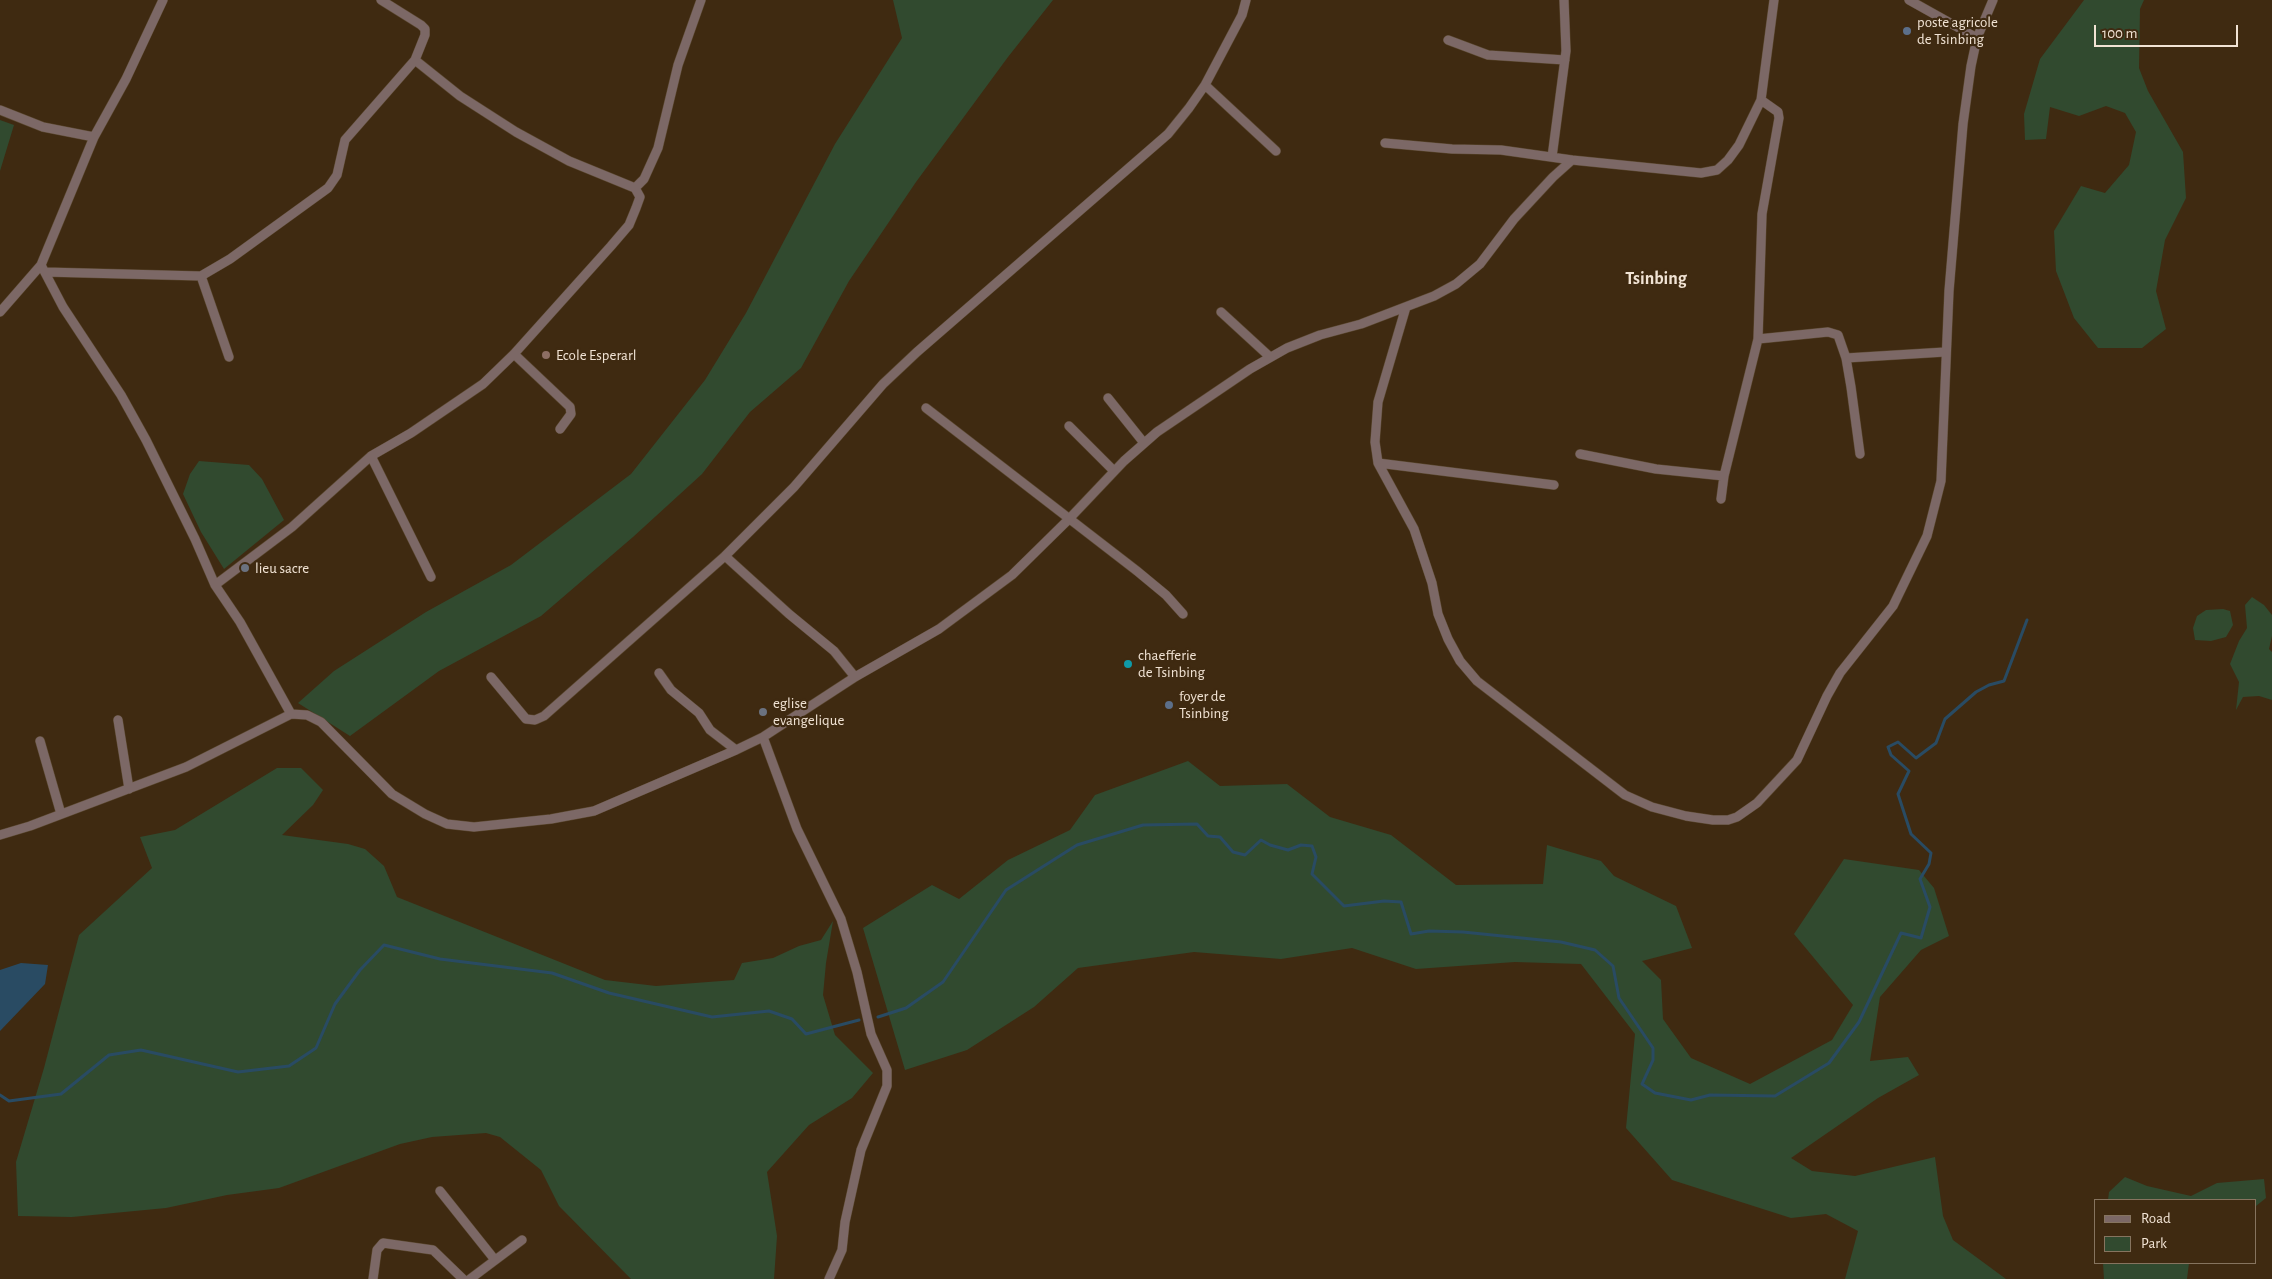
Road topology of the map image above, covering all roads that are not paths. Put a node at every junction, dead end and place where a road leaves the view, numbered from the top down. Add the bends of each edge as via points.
1 (163, 0) edge
2 (381, 0) edge
3 (701, 0) edge
4 (1246, 0) edge
5 (1564, 0) edge
6 (1774, 0) edge
7 (1909, 0) edge
8 (1993, 0) edge
9 (1977, 38) junction
10 (1448, 40) dead end
11 (415, 60) junction
12 (1565, 60) junction
13 (1205, 85) junction
14 (1761, 100) junction
15 (0, 110) edge
16 (94, 137) junction
17 (1385, 143) dead end
18 (1276, 151) dead end
19 (1552, 156) junction
20 (1572, 160) junction
21 (635, 188) junction
22 (43, 268) junction
23 (201, 276) junction
24 (1406, 307) junction
25 (0, 312) edge
26 (1221, 312) dead end
27 (1758, 339) junction
28 (1945, 352) junction
29 (514, 354) junction
30 (229, 357) dead end
31 (1270, 357) junction
32 (1846, 358) junction
33 (1108, 398) dead end
34 (926, 408) dead end
35 (1069, 426) dead end
36 (560, 429) dead end
37 (1144, 444) junction
38 (1580, 454) dead end
39 (1860, 454) dead end
40 (371, 456) junction
41 (1378, 463) junction
42 (1114, 471) junction
43 (1724, 476) junction
44 (1554, 485) dead end
45 (1721, 500) dead end
46 (1069, 520) junction
47 (725, 556) junction
48 (431, 577) dead end
49 (216, 585) junction
50 (1183, 614) dead end
51 (660, 673) dead end
52 (491, 677) dead end
53 (855, 677) junction
54 (291, 714) junction
55 (118, 720) dead end
56 (763, 737) junction
57 (40, 741) dead end
58 (736, 750) junction
59 (129, 789) junction
60 (61, 814) junction
61 (0, 835) edge
62 (440, 1191) dead end
63 (522, 1240) dead end
64 (495, 1260) junction
65 (831, 1278) edge
66 (373, 1279) edge
67 (463, 1279) edge
68 (470, 1279) edge

1 - 16 street
2 - 11 street via 425,29
3 - 21 street via 678,65 658,148 644,179
4 - 13 street
5 - 12 street
6 - 14 street
7 - 9 street
8 - 9 street
9 - 28 street via 1963,124
10 - 12 street via 1488,55
11 - 21 street via 460,96 516,132 569,161
11 - 23 street via 345,140 336,175 328,188 230,259
12 - 19 street
13 - 18 street
13 - 47 street via 1168,134 1016,264 883,384 794,487
14 - 20 street via 1739,145 1717,170 1701,173
14 - 27 street via 1778,112 1779,118 1762,214
15 - 16 street via 43,127
16 - 22 street
17 - 19 street
19 - 20 street
20 - 24 street via 1514,219 1480,264 1456,284
21 - 29 street via 640,197 629,225
22 - 23 street
22 - 25 street
22 - 49 street via 63,307 146,440
23 - 30 street
24 - 31 street via 1320,335
24 - 41 street via 1378,402 1375,442
26 - 31 street
27 - 32 street via 1833,332 1838,335
27 - 43 street
28 - 32 street
28 - 41 street via 1942,481 1927,536 1915,563 1893,606 1840,673 1796,760 1757,803 1728,820 1686,816 1652,807 1625,794 1477,681 1448,638 1438,614 1424,553
29 - 36 street via 570,407 571,414
29 - 40 street via 484,384 456,404
31 - 37 street via 1209,395
32 - 39 street
33 - 37 street
34 - 46 street
35 - 42 street
37 - 42 street
38 - 43 street via 1656,470
40 - 48 street
40 - 49 street via 292,527
41 - 44 street
42 - 46 street
43 - 45 street
46 - 50 street via 1166,595
46 - 53 street via 1012,575 939,629
47 - 52 street via 544,716 526,719
47 - 53 street via 834,651
49 - 54 street
51 - 58 street via 671,690 698,713 710,730
53 - 56 street
54 - 58 street via 307,715 321,722 392,794 448,824 474,827 532,822 594,811
54 - 59 street via 186,767
55 - 59 street
56 - 58 street
56 - 65 street via 797,829 841,919 871,1034 887,1070 887,1086 861,1150 842,1250
57 - 60 street
59 - 60 street
60 - 61 street
62 - 64 street
63 - 64 street
64 - 68 street
66 - 67 street via 377,1250 382,1243 432,1250

